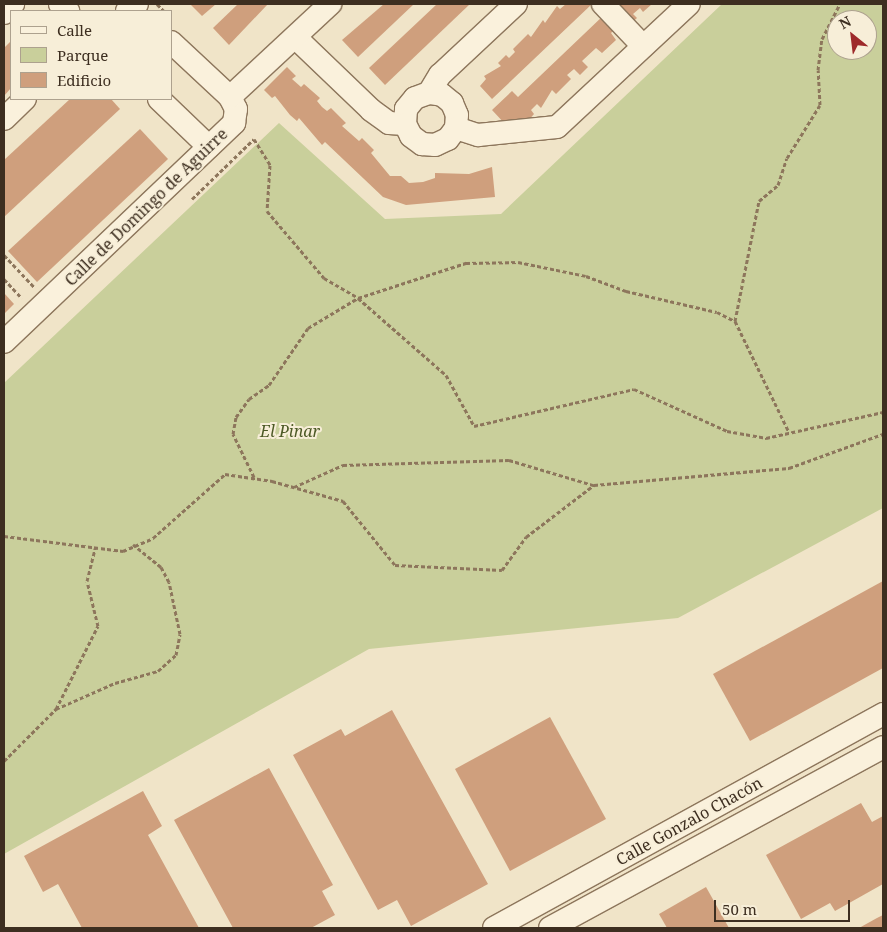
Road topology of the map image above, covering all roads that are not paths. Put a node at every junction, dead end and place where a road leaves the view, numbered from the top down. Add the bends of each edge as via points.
1 (13, 4) edge
2 (330, 4) edge
3 (516, 4) edge
4 (603, 4) edge
5 (689, 4) edge
6 (4, 13) edge
7 (296, 36) junction
8 (172, 43) edge
9 (643, 46) junction
10 (429, 93) junction
11 (230, 97) junction
12 (24, 100) edge
13 (160, 100) edge
14 (4, 119) edge
15 (405, 124) junction
16 (456, 128) junction
17 (209, 147) junction
18 (4, 342) edge
19 (883, 714) edge
20 (883, 747) edge
21 (494, 928) edge
22 (550, 928) edge

1 - 6 street
2 - 7 street
3 - 10 street via 440,75
4 - 9 street
5 - 9 street
7 - 11 street
7 - 15 street via 371,110 388,123
8 - 11 street
9 - 16 street via 557,128 478,135
10 - 15 street via 411,104
10 - 16 street via 442,95 452,103 457,115
11 - 17 street, Calle de Domingo de Aguirre via 236,109 234,123
12 - 14 street
13 - 17 street
15 - 16 street via 410,136 422,144 435,145 448,139
17 - 18 street, Calle de Domingo de Aguirre
19 - 21 street, Calle Gonzalo Chacón
20 - 22 street, Calle Gonzalo Chacón

